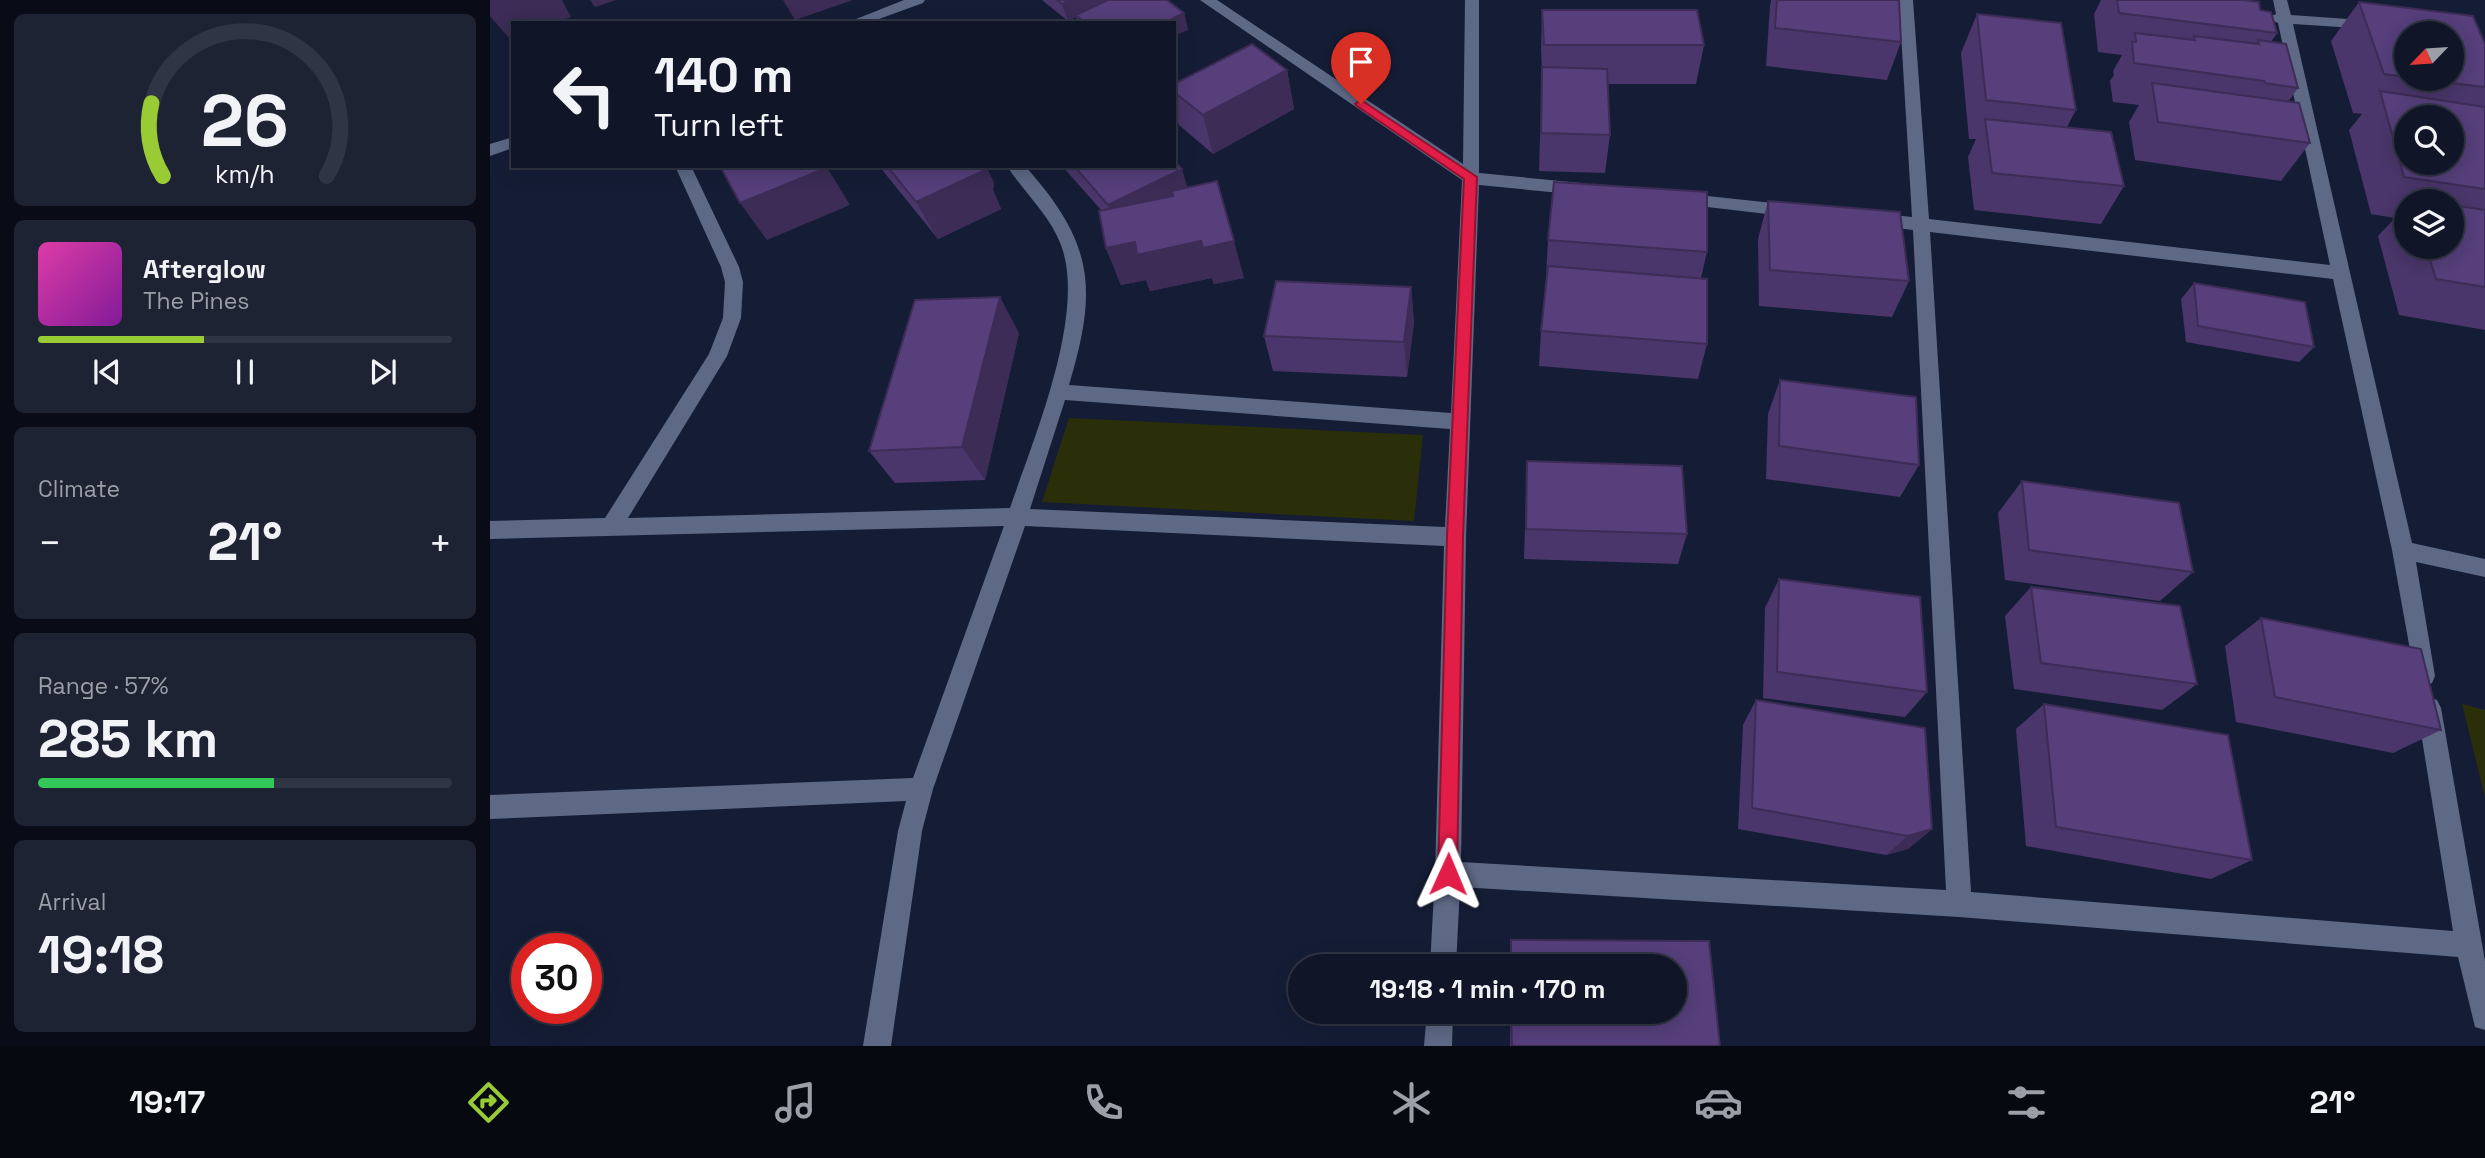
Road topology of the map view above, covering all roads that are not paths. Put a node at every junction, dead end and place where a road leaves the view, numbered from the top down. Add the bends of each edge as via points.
1 (918, 0) edge
2 (1207, 0) edge
3 (1472, 0) edge
4 (1906, 0) edge
5 (2280, 0) edge
6 (2261, 15) edge
7 (878, 19) edge
8 (2285, 20) junction
9 (2392, 25) edge
10 (511, 143) edge
11 (490, 150) edge
12 (684, 168) edge
13 (1016, 168) edge
14 (1471, 177) junction
15 (1605, 192) edge
16 (1658, 197) edge
17 (1806, 213) edge
18 (1857, 218) edge
19 (1921, 223) junction
20 (2342, 272) junction
21 (1057, 392) junction
22 (1462, 422) junction
23 (1018, 517) junction
24 (611, 527) junction
25 (490, 530) edge
26 (1455, 537) junction
27 (2403, 550) junction
28 (2485, 568) edge
29 (921, 789) junction
30 (490, 807) edge
31 (1448, 874) junction
32 (1959, 904) junction
33 (2468, 946) junction
34 (1444, 954) edge
35 (2485, 1017) edge
36 (1439, 1024) edge
37 (877, 1046) edge
38 (1438, 1046) edge

1 - 7 street
2 - 14 street
3 - 14 street
4 - 19 street
5 - 8 street
6 - 8 street
8 - 9 street
8 - 20 street
10 - 11 street
12 - 24 street via 730,267 732,318 718,356
13 - 21 street via 1057,218 1079,280 1077,313
14 - 15 street
14 - 22 street
16 - 17 street
18 - 19 street
19 - 20 street
19 - 32 street
20 - 27 street
21 - 22 street
21 - 23 street
22 - 26 street
23 - 24 street
23 - 26 street
23 - 29 street
24 - 25 street
26 - 31 street
27 - 28 street
27 - 33 street
29 - 30 street
29 - 37 street via 910,831
31 - 32 street
31 - 34 street
32 - 33 street
33 - 35 street
36 - 38 street

